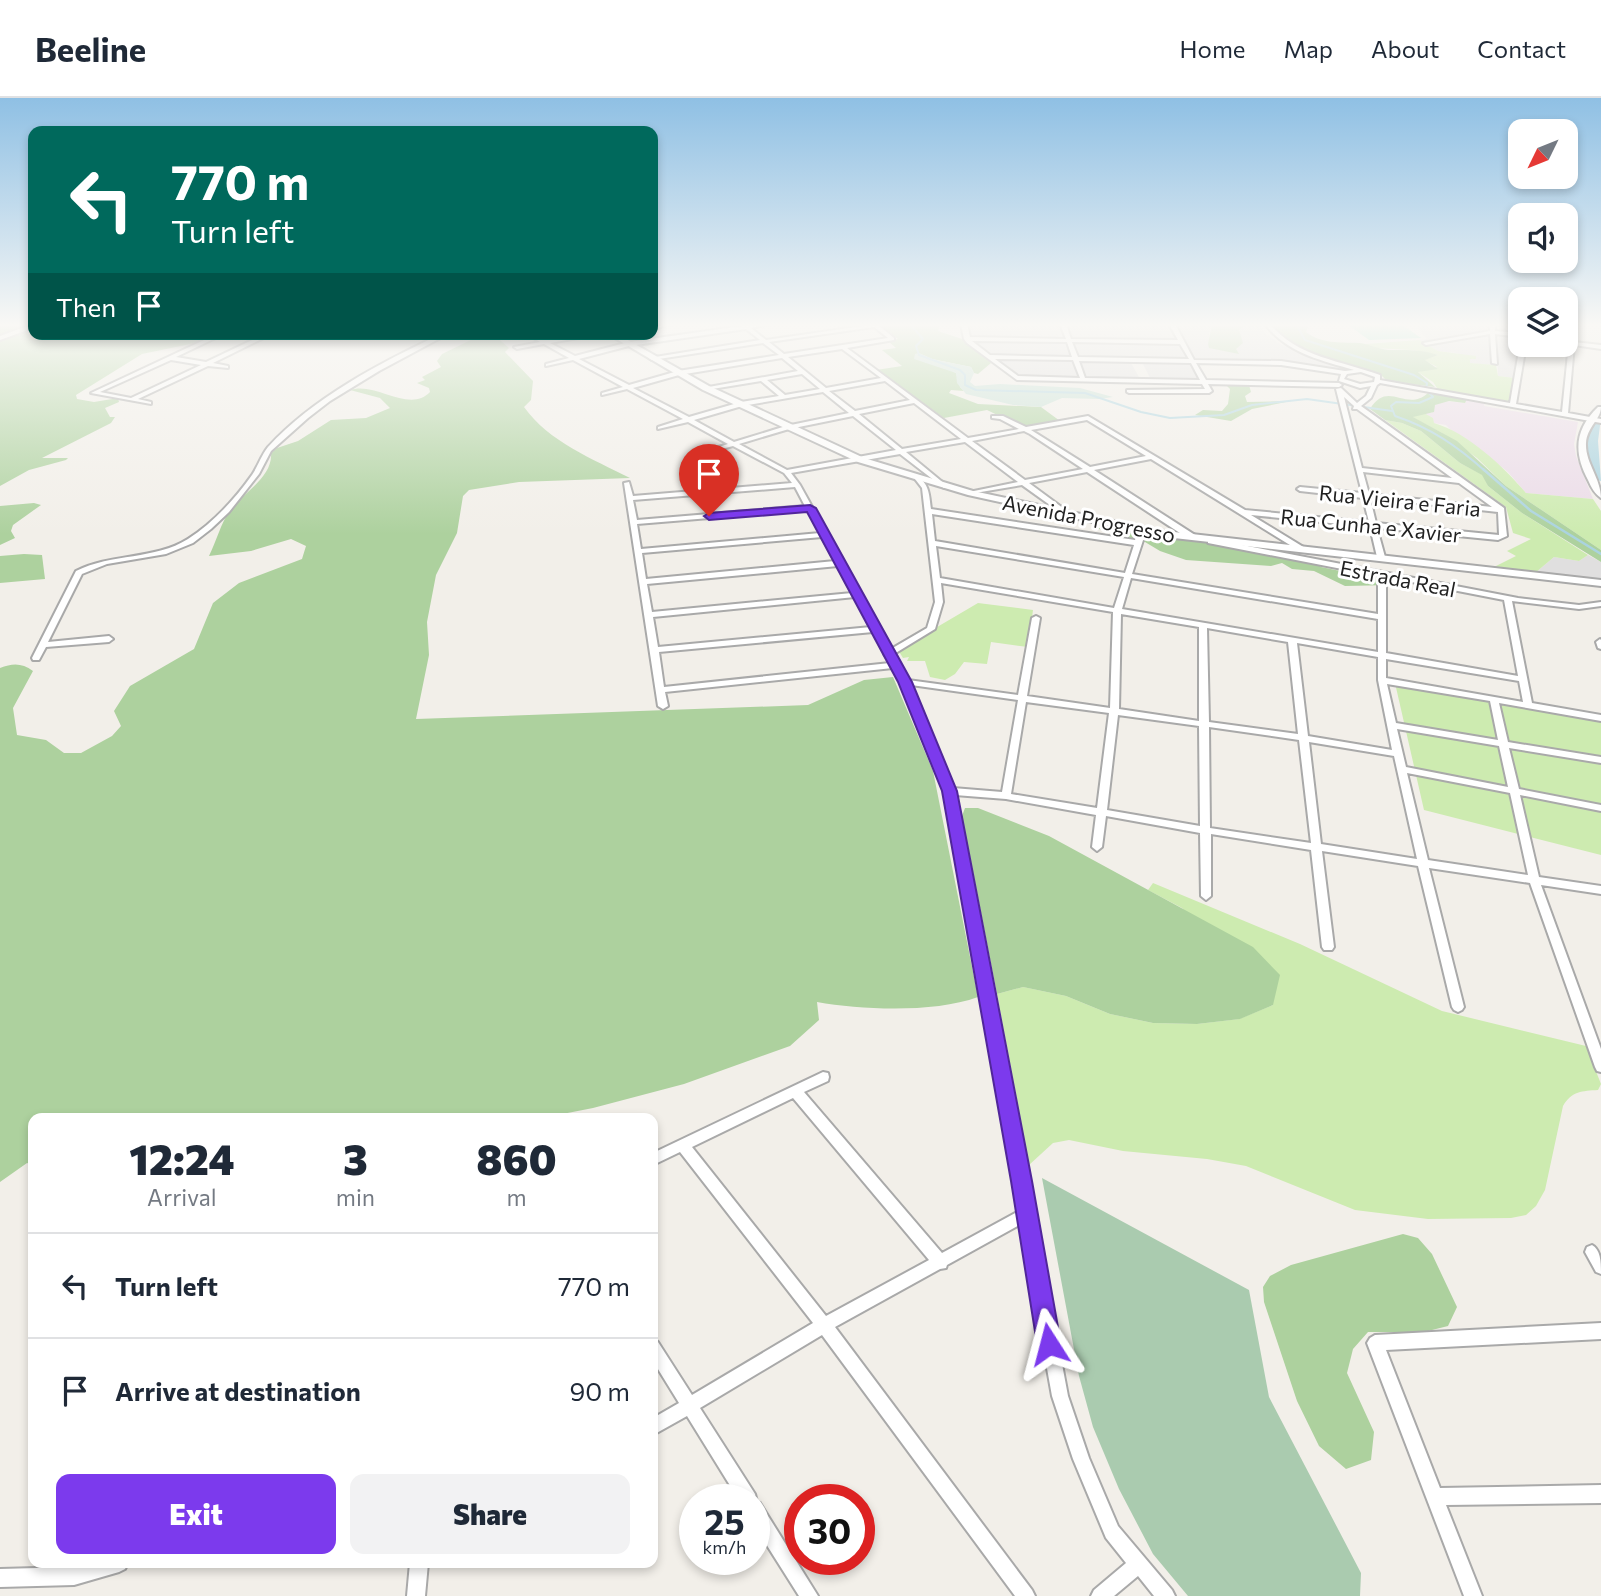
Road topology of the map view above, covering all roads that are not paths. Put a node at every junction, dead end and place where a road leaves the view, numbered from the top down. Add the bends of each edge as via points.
1 (99, 394) edge
2 (144, 394) edge
3 (341, 394) edge
4 (641, 394) edge
5 (719, 394) edge
6 (780, 394) edge
7 (803, 394) edge
8 (831, 394) edge
9 (906, 394) edge
10 (1341, 394) edge
11 (1347, 394) edge
12 (1371, 394) edge
13 (1446, 394) edge
14 (1515, 394) edge
15 (1566, 394) edge
16 (784, 397) junction
17 (131, 400) junction
18 (916, 401) junction
19 (149, 404) dead end
20 (741, 404) junction
21 (1513, 405) junction
22 (1357, 406) junction
23 (1601, 409) edge
24 (1350, 412) junction
25 (1366, 412) junction
26 (855, 413) junction
27 (1565, 414) junction
28 (994, 416) dead end
29 (1590, 419) junction
30 (688, 420) junction
31 (1601, 421) edge
32 (1346, 422) junction
33 (789, 426) junction
34 (660, 428) dead end
35 (1025, 429) junction
36 (966, 439) junction
37 (733, 444) junction
38 (903, 452) junction
39 (705, 453) dead end
40 (1152, 457) junction
41 (861, 460) junction
42 (1090, 470) junction
43 (1361, 470) junction
44 (786, 472) junction
45 (918, 479) junction
46 (1463, 481) junction
47 (627, 483) dead end
48 (1027, 483) junction
49 (797, 485) junction
50 (944, 486) junction
51 (1300, 489) dead end
52 (971, 494) junction
53 (1601, 495) edge
54 (1367, 496) junction
55 (629, 498) junction
56 (810, 508) junction
57 (1501, 510) junction
58 (927, 511) junction
59 (1243, 512) junction
60 (1068, 516) junction
61 (634, 522) junction
62 (1373, 525) junction
63 (1143, 531) junction
64 (824, 535) junction
65 (1195, 538) junction
66 (931, 543) junction
67 (1138, 543) junction
68 (1301, 548) junction
69 (639, 551) junction
70 (1381, 557) junction
71 (840, 563) junction
72 (1128, 575) junction
73 (1382, 576) junction
74 (936, 580) junction
75 (643, 582) junction
76 (1601, 583) edge
77 (856, 595) junction
78 (1508, 599) junction
79 (1601, 604) edge
80 (1117, 611) junction
81 (650, 615) junction
82 (1381, 617) junction
83 (1036, 618) dead end
84 (1203, 626) junction
85 (874, 629) junction
86 (109, 639) dead end
87 (1292, 640) junction
88 (43, 645) junction
89 (655, 650) junction
90 (1383, 655) junction
91 (36, 658) dead end
92 (891, 659) junction
93 (1522, 679) junction
94 (1382, 680) junction
95 (905, 682) junction
96 (662, 690) junction
97 (1024, 699) junction
98 (1494, 700) junction
99 (1528, 705) junction
100 (663, 706) dead end
101 (1114, 711) junction
102 (1601, 718) edge
103 (1206, 724) junction
104 (1392, 725) junction
105 (1304, 737) junction
106 (1505, 744) junction
107 (1398, 754) junction
108 (1601, 760) edge
109 (1401, 769) junction
110 (949, 791) junction
111 (1517, 792) junction
112 (1006, 796) junction
113 (1601, 808) edge
114 (1101, 813) junction
115 (1204, 830) junction
116 (1316, 845) junction
117 (1097, 847) dead end
118 (1424, 863) junction
119 (1534, 880) junction
120 (1601, 890) edge
121 (1206, 896) dead end
122 (1328, 947) dead end
123 (1458, 1007) dead end
124 (1601, 1067) edge
125 (823, 1077) dead end
126 (795, 1091) junction
127 (682, 1144) junction
128 (658, 1156) edge
129 (1027, 1214) junction
130 (1592, 1252) dead end
131 (941, 1263) junction
132 (1601, 1267) edge
133 (824, 1325) junction
134 (1601, 1331) edge
135 (658, 1355) edge
136 (690, 1406) junction
137 (658, 1424) edge
138 (739, 1484) edge
139 (1601, 1494) edge
140 (1434, 1497) junction
141 (770, 1534) edge
142 (1139, 1564) junction
143 (102, 1568) edge
144 (419, 1568) edge
145 (0, 1578) edge
146 (416, 1596) edge
147 (809, 1596) edge
148 (1026, 1596) edge
149 (1100, 1596) edge
150 (1166, 1596) edge
151 (1473, 1596) edge

1 - 17 street
2 - 17 street
3 - 88 street via 271,447 240,493 191,541 79,573
4 - 30 street
5 - 20 street, Avenida Progresso
6 - 16 street
7 - 16 street
8 - 26 street
9 - 18 street
10 - 32 street
11 - 22 street
12 - 22 street
13 - 21 street
14 - 21 street
15 - 27 street
16 - 20 street
17 - 19 street
18 - 26 street
18 - 36 street
20 - 30 street
20 - 33 street, Avenida Progresso
21 - 27 street
22 - 24 street
22 - 25 street
23 - 29 street
24 - 25 street
24 - 32 street
25 - 46 street
26 - 33 street
26 - 38 street
27 - 29 street
28 - 35 street
29 - 31 street
29 - 53 street via 1581,435 1583,457
30 - 34 street
30 - 37 street
32 - 43 street
33 - 37 street
33 - 41 street, Avenida Progresso
35 - 36 street
35 - 40 street via 1089,419
35 - 42 street
36 - 38 street
36 - 48 street
37 - 39 street
37 - 44 street
38 - 41 street
38 - 50 street
40 - 42 street
40 - 59 street
41 - 44 street
41 - 45 street, Avenida Progresso
42 - 48 street
42 - 65 street
43 - 46 street
43 - 54 street
44 - 49 street
45 - 50 street, Avenida Progresso
45 - 58 street via 925,488
46 - 57 street
47 - 55 street
48 - 52 street
48 - 60 street
49 - 55 street
49 - 56 street
50 - 52 street, Avenida Progresso
51 - 54 street, Rua Vieira e Faria
52 - 60 street, Avenida Progresso
54 - 57 street, Rua Vieira e Faria
54 - 62 street
55 - 61 street
56 - 61 street
56 - 64 street
57 - 62 street, Rua Cunha e Xavier via 1503,536 1498,538
58 - 66 street
58 - 67 street
59 - 62 street, Rua Cunha e Xavier
59 - 68 street
60 - 63 street, Avenida Progresso
61 - 69 street
62 - 70 street
63 - 65 street, Avenida Progresso
63 - 67 street
64 - 69 street
64 - 71 street
65 - 68 street, Avenida Progresso
65 - 73 street, Estrada Real
66 - 72 street
66 - 74 street
67 - 72 street
68 - 70 street, Avenida Progresso
69 - 75 street
70 - 76 street, Avenida Progresso
71 - 75 street
71 - 77 street
72 - 80 street
72 - 82 street
73 - 78 street, Estrada Real
73 - 82 street
74 - 80 street
74 - 92 street via 939,602 931,628
75 - 81 street
77 - 81 street
77 - 85 street
78 - 79 street, Estrada Real via 1566,606
78 - 93 street
80 - 84 street
80 - 101 street
81 - 89 street
82 - 90 street
83 - 97 street
84 - 87 street
84 - 103 street
85 - 89 street
85 - 92 street
86 - 88 street
87 - 90 street
87 - 105 street
88 - 91 street
89 - 96 street
90 - 93 street
90 - 94 street
92 - 95 street
92 - 96 street
93 - 99 street
94 - 98 street
94 - 104 street
95 - 97 street
95 - 110 street
96 - 100 street
97 - 101 street
97 - 112 street
98 - 99 street
98 - 106 street
99 - 102 street
101 - 103 street
101 - 114 street
103 - 105 street
103 - 115 street
104 - 106 street
104 - 107 street
105 - 107 street
105 - 116 street
106 - 108 street
106 - 111 street
107 - 109 street
109 - 111 street
109 - 118 street
110 - 112 street
110 - 129 street
111 - 113 street
111 - 119 street
112 - 114 street
114 - 115 street
114 - 117 street
115 - 116 street
115 - 121 street
116 - 118 street
116 - 122 street
118 - 119 street
118 - 123 street
119 - 120 street
119 - 124 street
125 - 126 street
126 - 127 street
126 - 131 street
127 - 128 street
127 - 133 street
129 - 131 street
129 - 142 street via 1060,1396 1112,1532
130 - 132 street
131 - 133 street
133 - 136 street
133 - 148 street
134 - 140 street via 1375,1343
135 - 136 street
136 - 137 street
136 - 138 street
139 - 140 street
140 - 151 street
141 - 147 street
142 - 149 street
142 - 150 street
143 - 145 street via 74,1576
144 - 146 street

